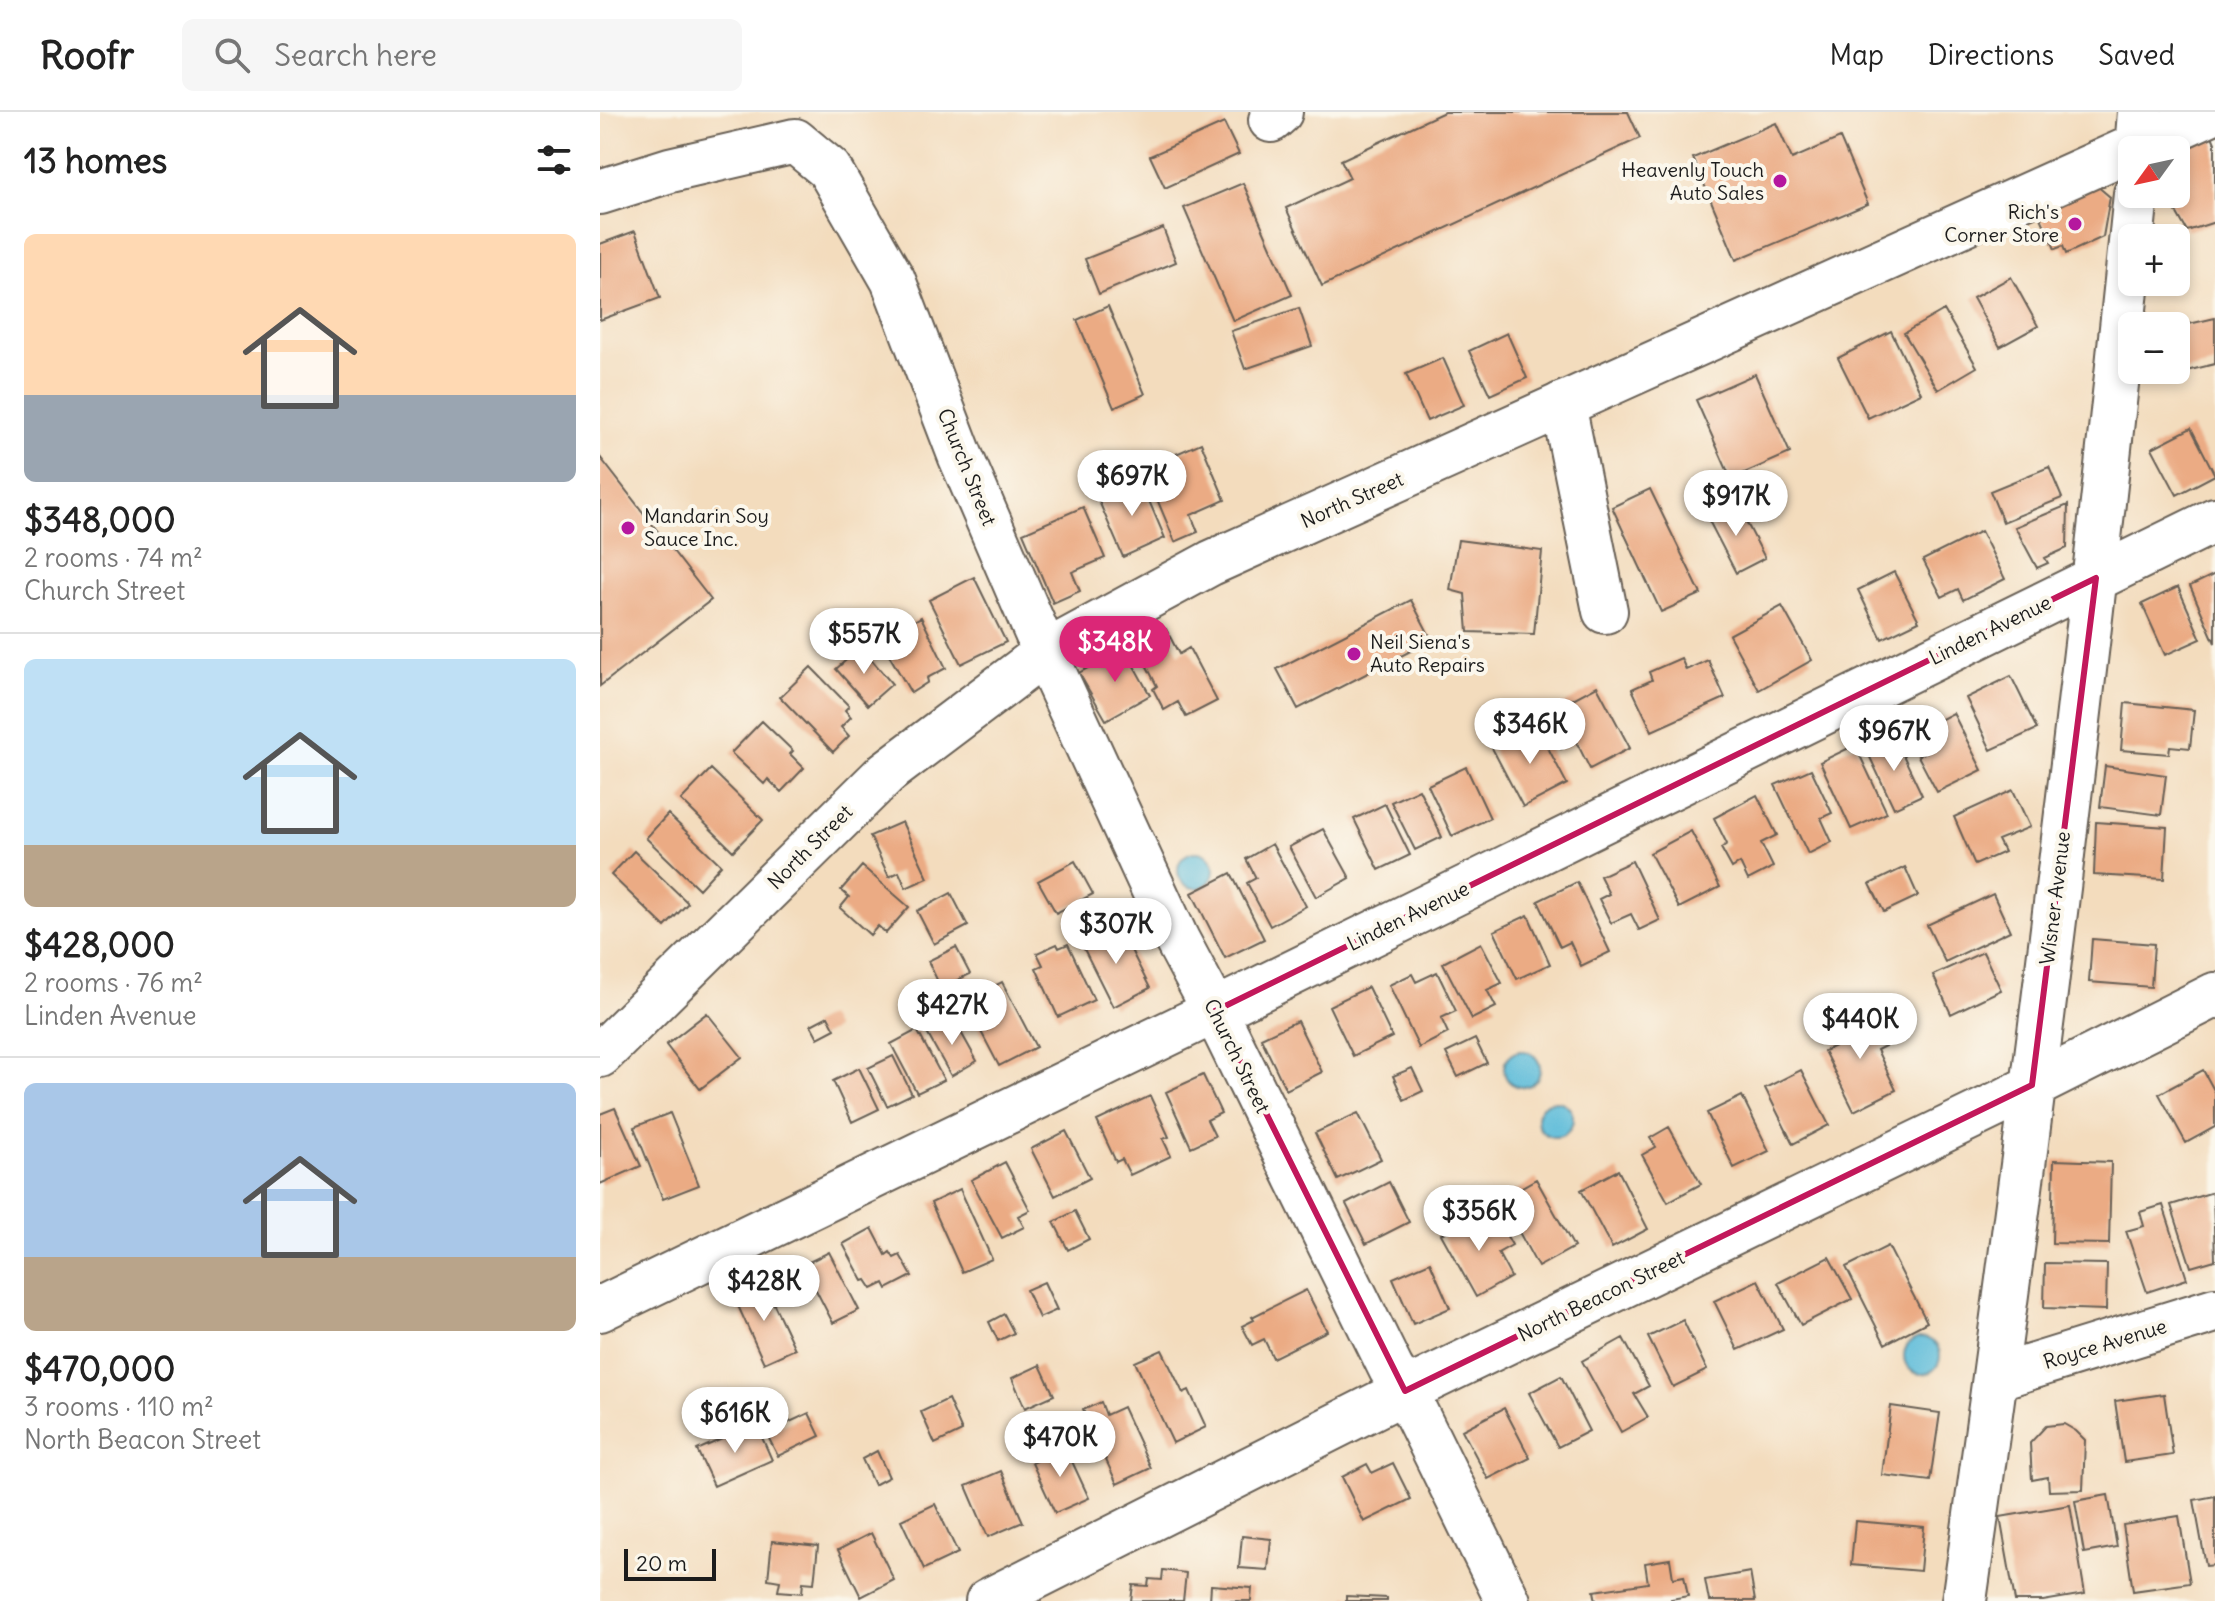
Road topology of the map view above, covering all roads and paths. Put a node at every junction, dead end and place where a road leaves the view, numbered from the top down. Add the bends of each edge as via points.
1 (2212, 112) edge
2 (2138, 136) edge
3 (2118, 145) edge
4 (600, 192) edge
5 (2135, 208) edge
6 (1563, 404) junction
7 (2215, 520) edge
8 (2096, 578) junction
9 (1605, 611) dead end
10 (1045, 653) junction
11 (2215, 995) edge
12 (1215, 1011) junction
13 (600, 1055) edge
14 (2032, 1085) junction
15 (600, 1309) edge
16 (2215, 1310) edge
17 (1995, 1378) junction
18 (1405, 1391) junction
19 (988, 1601) edge
20 (1508, 1601) edge
21 (1964, 1601) edge

1 - 2 street, North Street
3 - 6 street, North Street
4 - 10 street, Church Street via 795,141 829,169 893,280
5 - 8 street, Wisner Avenue
6 - 9 street
6 - 10 street, North Street via 1211,563
7 - 8 street, Linden Avenue
8 - 12 street, Linden Avenue
8 - 14 street, Wisner Avenue
10 - 12 street, Church Street
10 - 13 street, North Street via 886,773
11 - 14 street, North Beacon Street
12 - 15 street, Linden Avenue
12 - 18 street, Church Street
14 - 17 street, Wisner Avenue
14 - 18 street, North Beacon Street
16 - 17 street, Royce Avenue
17 - 21 street, Wisner Avenue
18 - 19 street, North Beacon Street
18 - 20 street, Church Street

